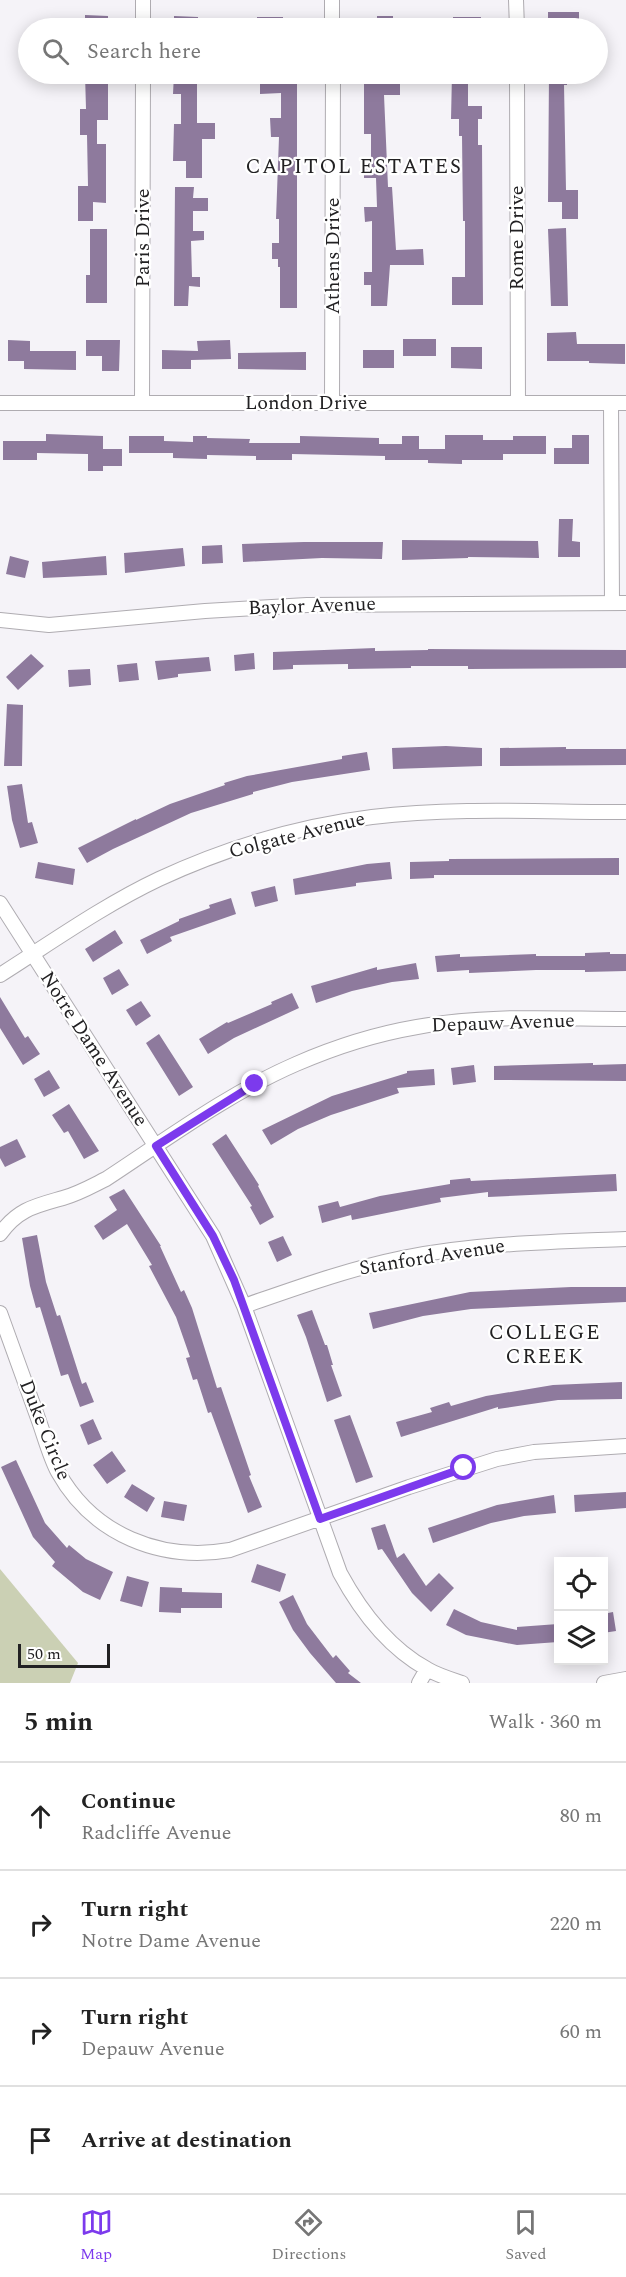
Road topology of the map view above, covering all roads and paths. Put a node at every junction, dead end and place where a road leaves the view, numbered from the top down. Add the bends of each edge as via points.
1 (143, 0) edge
2 (332, 0) edge
3 (516, 0) edge
4 (143, 18) edge
5 (332, 18) edge
6 (517, 18) edge
7 (143, 84) edge
8 (333, 84) edge
9 (517, 84) edge
10 (0, 403) edge
11 (142, 403) junction
12 (333, 403) junction
13 (518, 403) junction
14 (611, 403) junction
15 (626, 403) edge
16 (619, 603) edge
17 (0, 620) edge
18 (626, 812) edge
19 (0, 903) edge
20 (33, 954) junction
21 (0, 975) edge
22 (626, 1019) edge
23 (156, 1146) junction
24 (0, 1234) edge
25 (626, 1239) edge
26 (244, 1306) junction
27 (0, 1313) edge
28 (626, 1446) edge
29 (320, 1519) junction
30 (427, 1670) junction
31 (626, 1679) edge
32 (419, 1683) edge
33 (462, 1683) edge
34 (604, 1683) edge

1 - 4 street
2 - 5 street
3 - 6 street
7 - 11 street, Paris Drive
8 - 12 street, Athens Drive
9 - 13 street, Rome Drive
10 - 11 street, London Drive
11 - 12 street, London Drive
12 - 13 street, London Drive
13 - 14 street, London Drive
14 - 15 street, London Drive
14 - 16 street
16 - 17 street, Baylor Avenue via 307,605 49,625
18 - 20 street, Colgate Avenue via 412,813 339,822 281,835 211,857 157,880
19 - 20 street, Notre Dame Avenue
20 - 21 street, Colgate Avenue
20 - 23 street, Notre Dame Avenue
22 - 23 street, Depauw Avenue via 493,1019 389,1032 294,1064
23 - 24 street via 81,1192 32,1206
23 - 26 street, Notre Dame Avenue via 213,1236
25 - 26 street, Stanford Avenue via 470,1247 401,1258
26 - 29 street, Notre Dame Avenue
27 - 29 street, Duke Circle via 58,1472 81,1504 115,1532 161,1550 205,1553 230,1550
28 - 29 street, Duke Circle via 534,1452 497,1459
29 - 30 street, Notre Dame Avenue via 340,1573 363,1612
30 - 32 street
30 - 33 street, Notre Dame Avenue
31 - 34 street

